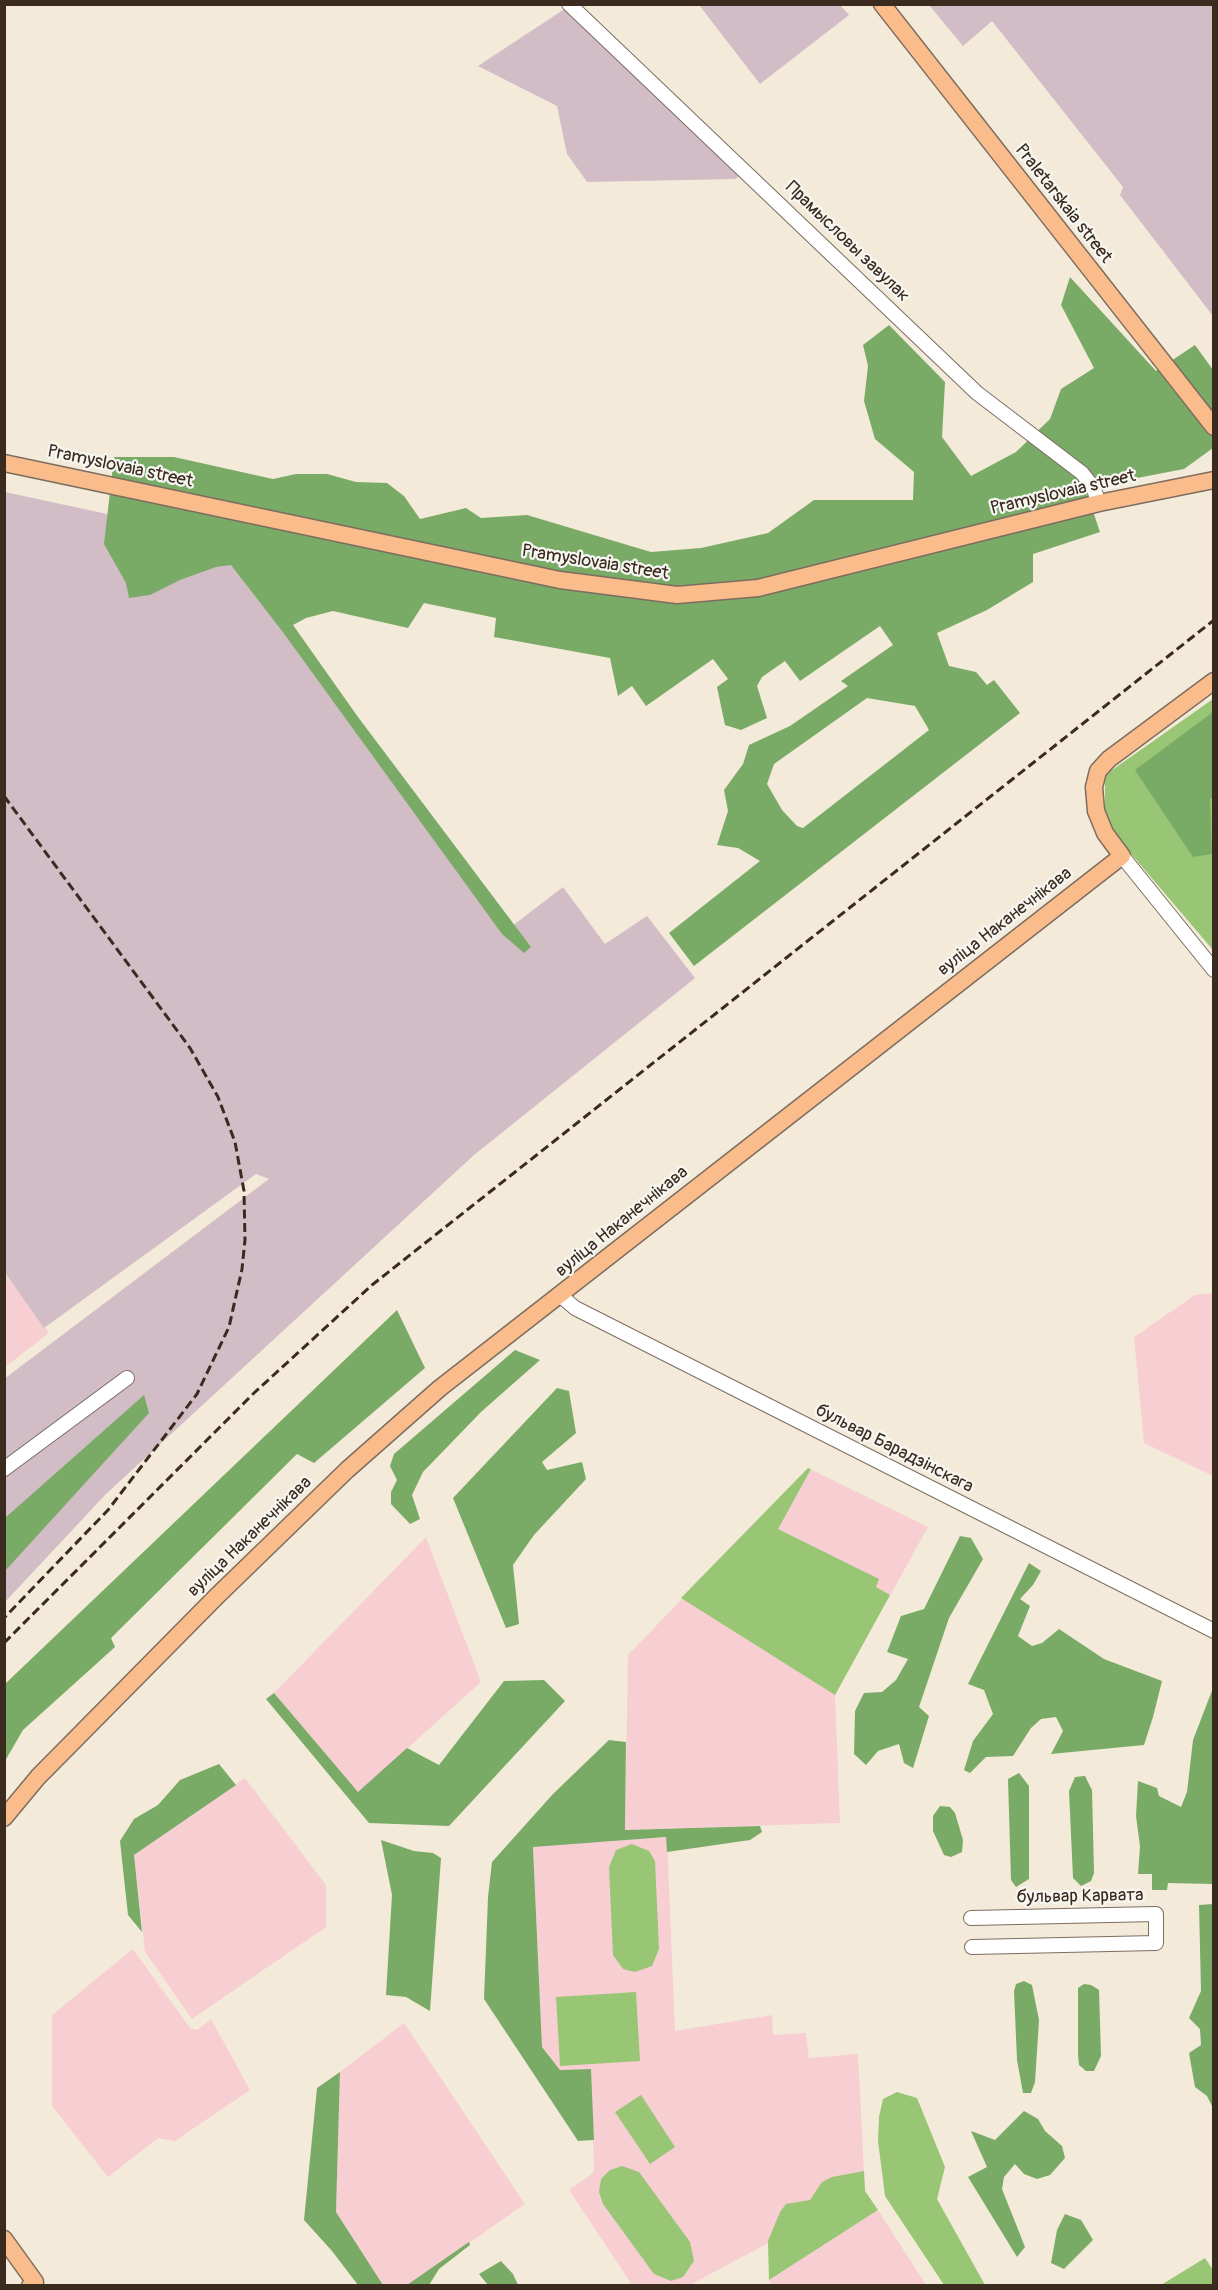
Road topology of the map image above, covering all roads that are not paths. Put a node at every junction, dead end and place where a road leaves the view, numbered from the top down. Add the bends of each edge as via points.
1 (569, 4) edge
2 (882, 4) edge
3 (1214, 427) edge
4 (4, 463) edge
5 (1214, 480) edge
6 (1099, 503) junction
7 (1214, 681) edge
8 (1122, 856) junction
9 (1214, 970) edge
10 (561, 1296) junction
11 (127, 1378) dead end
12 (4, 1469) edge
13 (1214, 1630) edge
14 (4, 1818) edge
15 (971, 1918) dead end
16 (972, 1947) dead end
17 (4, 2239) edge
18 (34, 2284) edge

1 - 6 street, Прамысловы завулак via 977,393 1082,473
2 - 3 main road, Praletarskaia street
4 - 6 main road, Pramyslovaia street via 560,580 677,595 758,588
5 - 6 main road, Pramyslovaia street
7 - 8 main road via 1098,771 1094,787 1096,811 1105,833
8 - 9 street
8 - 10 main road, вуліца Наканечнікава
10 - 13 street, бульвар Барадзінскага via 581,1311
10 - 14 main road, вуліца Наканечнікава via 440,1388 347,1470 51,1763
11 - 12 street
15 - 16 street, бульвар Карвата via 1156,1914 1156,1943
17 - 18 main road

